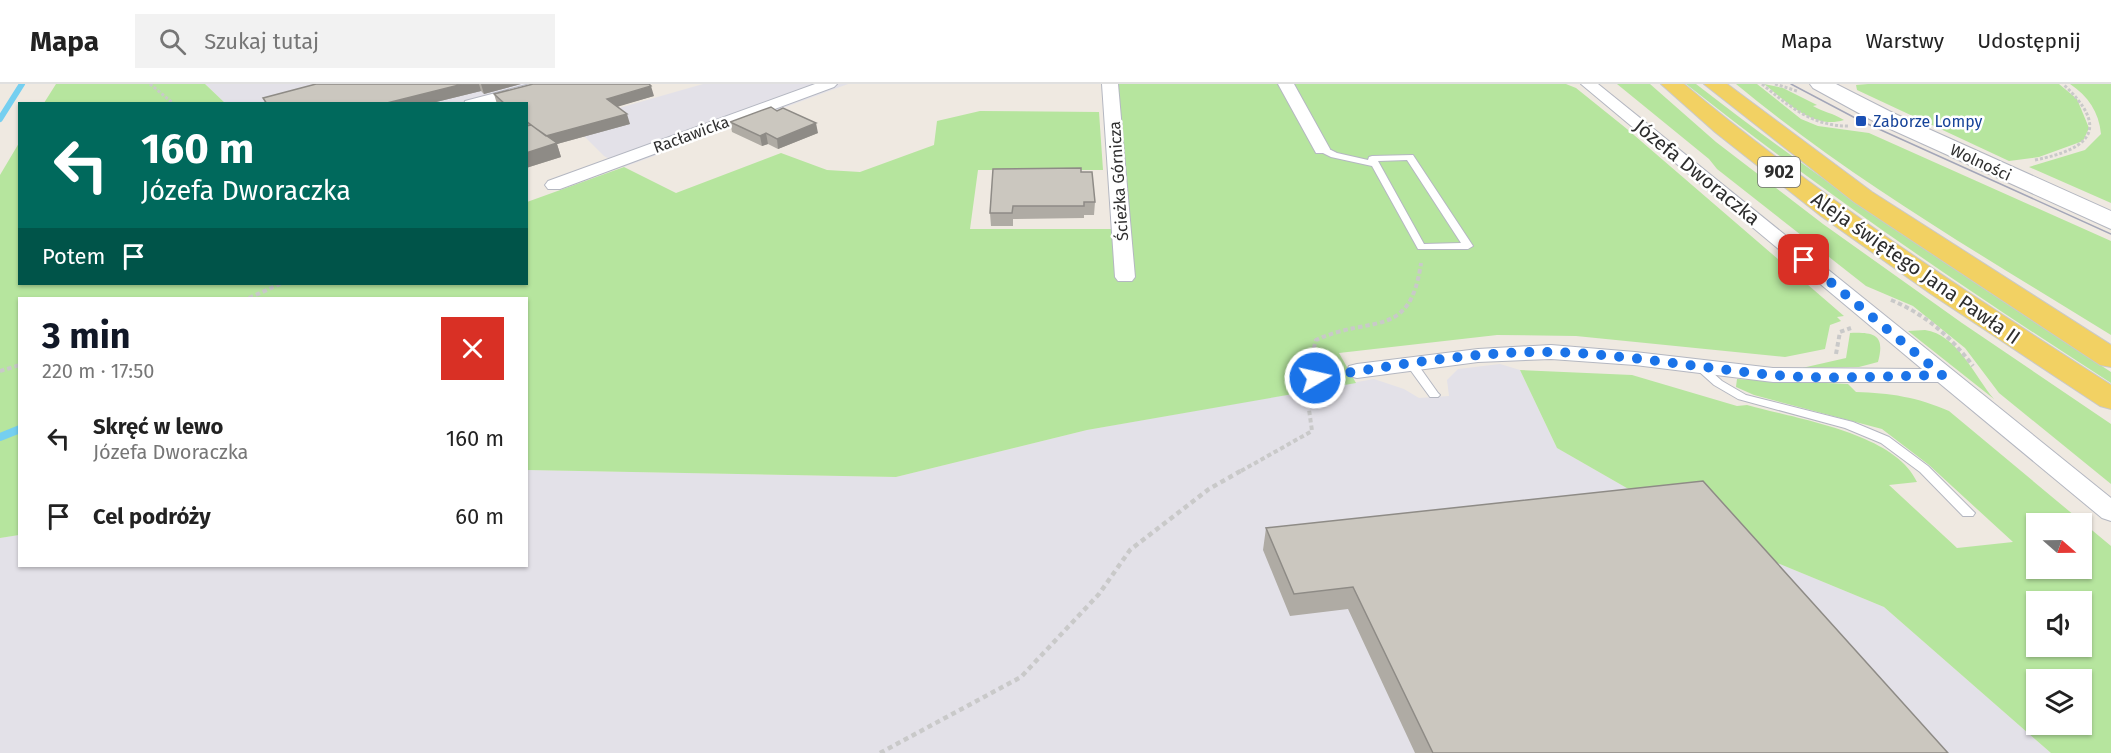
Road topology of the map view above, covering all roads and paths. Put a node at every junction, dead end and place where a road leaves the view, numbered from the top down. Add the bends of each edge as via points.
1 (150, 84) edge
2 (548, 84) edge
3 (829, 84) edge
4 (1110, 84) edge
5 (1286, 84) edge
6 (1589, 84) edge
7 (1671, 84) edge
8 (1714, 84) edge
9 (1762, 84) edge
10 (1774, 84) edge
11 (1820, 84) edge
12 (2063, 84) edge
13 (1797, 91) dead end
14 (172, 102) edge
15 (479, 102) edge
16 (1852, 126) dead end
17 (1322, 148) joint
18 (2034, 160) dead end
19 (1374, 164) junction
20 (554, 184) dead end
21 (2111, 220) edge
22 (1422, 247) junction
23 (1125, 278) dead end
24 (278, 285) edge
25 (251, 297) edge
26 (1880, 297) dead end
27 (1930, 324) dead end
28 (2111, 358) edge
29 (1412, 364) junction
30 (18, 366) edge
31 (1699, 366) junction
32 (0, 371) edge
33 (1357, 371) joint
34 (1942, 375) junction
35 (1315, 378) junction
36 (1434, 395) dead end
37 (2111, 399) edge
38 (2111, 512) edge
39 (1968, 513) dead end
40 (880, 753) edge

1 - 14 path
2 - 15 street
3 - 20 street, Racławicka
4 - 23 street, Ścieżka Górnicza
5 - 17 street
6 - 34 street, Józefa Dworaczka
7 - 37 main road, Aleja świętego Jana Pawła II / 902 via 1758,157 1836,214
8 - 28 main road, Aleja świętego Jana Pawła II / 902 via 1863,197
9 - 16 path via 1806,118 1822,124
10 - 13 path
11 - 21 street, Wolności via 1884,118
12 - 18 path via 2088,107 2095,127 2092,138 2080,148
17 - 19 lane via 1334,155
19 - 22 lane
19 - 22 lane via 1372,159 1410,157 1468,246
22 - 35 path via 1415,300 1394,319 1330,332 1316,340 1312,355
24 - 25 path
26 - 27 path via 1912,309
29 - 31 street via 1551,352
29 - 33 street
29 - 36 lane
30 - 32 path
31 - 34 street via 1851,378
31 - 39 lane via 1742,397 1849,425 1885,440 1924,469
33 - 35 path
34 - 38 street, Józefa Dworaczka
35 - 40 path via 1307,395 1312,431 1209,489 1130,550 1099,594 1021,677

